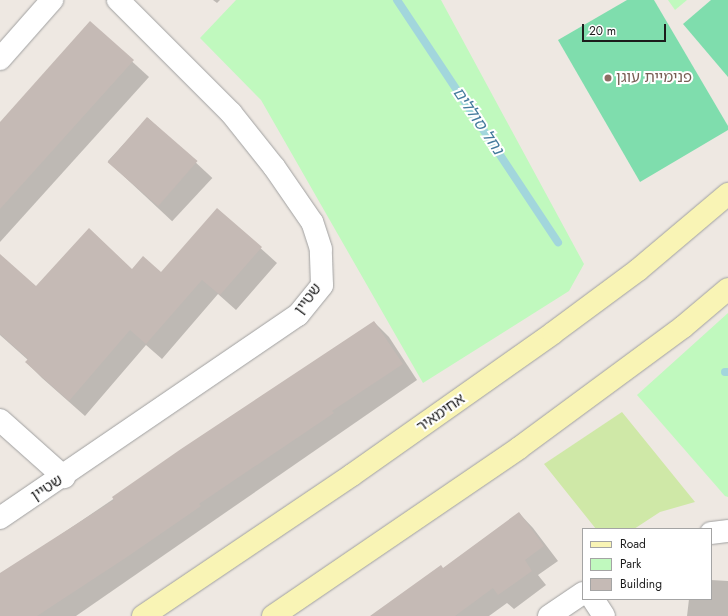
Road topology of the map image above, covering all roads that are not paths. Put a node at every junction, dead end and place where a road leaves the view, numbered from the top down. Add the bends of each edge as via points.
1 (52, 0) edge
2 (118, 0) edge
3 (0, 58) edge
4 (728, 194) edge
5 (728, 289) edge
6 (0, 420) edge
7 (64, 477) junction
8 (0, 518) edge
9 (728, 531) edge
10 (712, 533) edge
11 (582, 594) edge
12 (594, 600) edge
13 (143, 616) edge
14 (273, 616) edge
15 (549, 616) edge
16 (604, 616) edge

1 - 3 street
2 - 7 street, שטיין via 231,113 274,167 312,222 321,249 322,285 298,315
4 - 13 main road, אחימאיר via 638,270 547,337 352,475
5 - 14 main road via 683,327 532,438
6 - 7 street
7 - 8 street, שטיין
9 - 10 street
11 - 15 street
12 - 16 street

